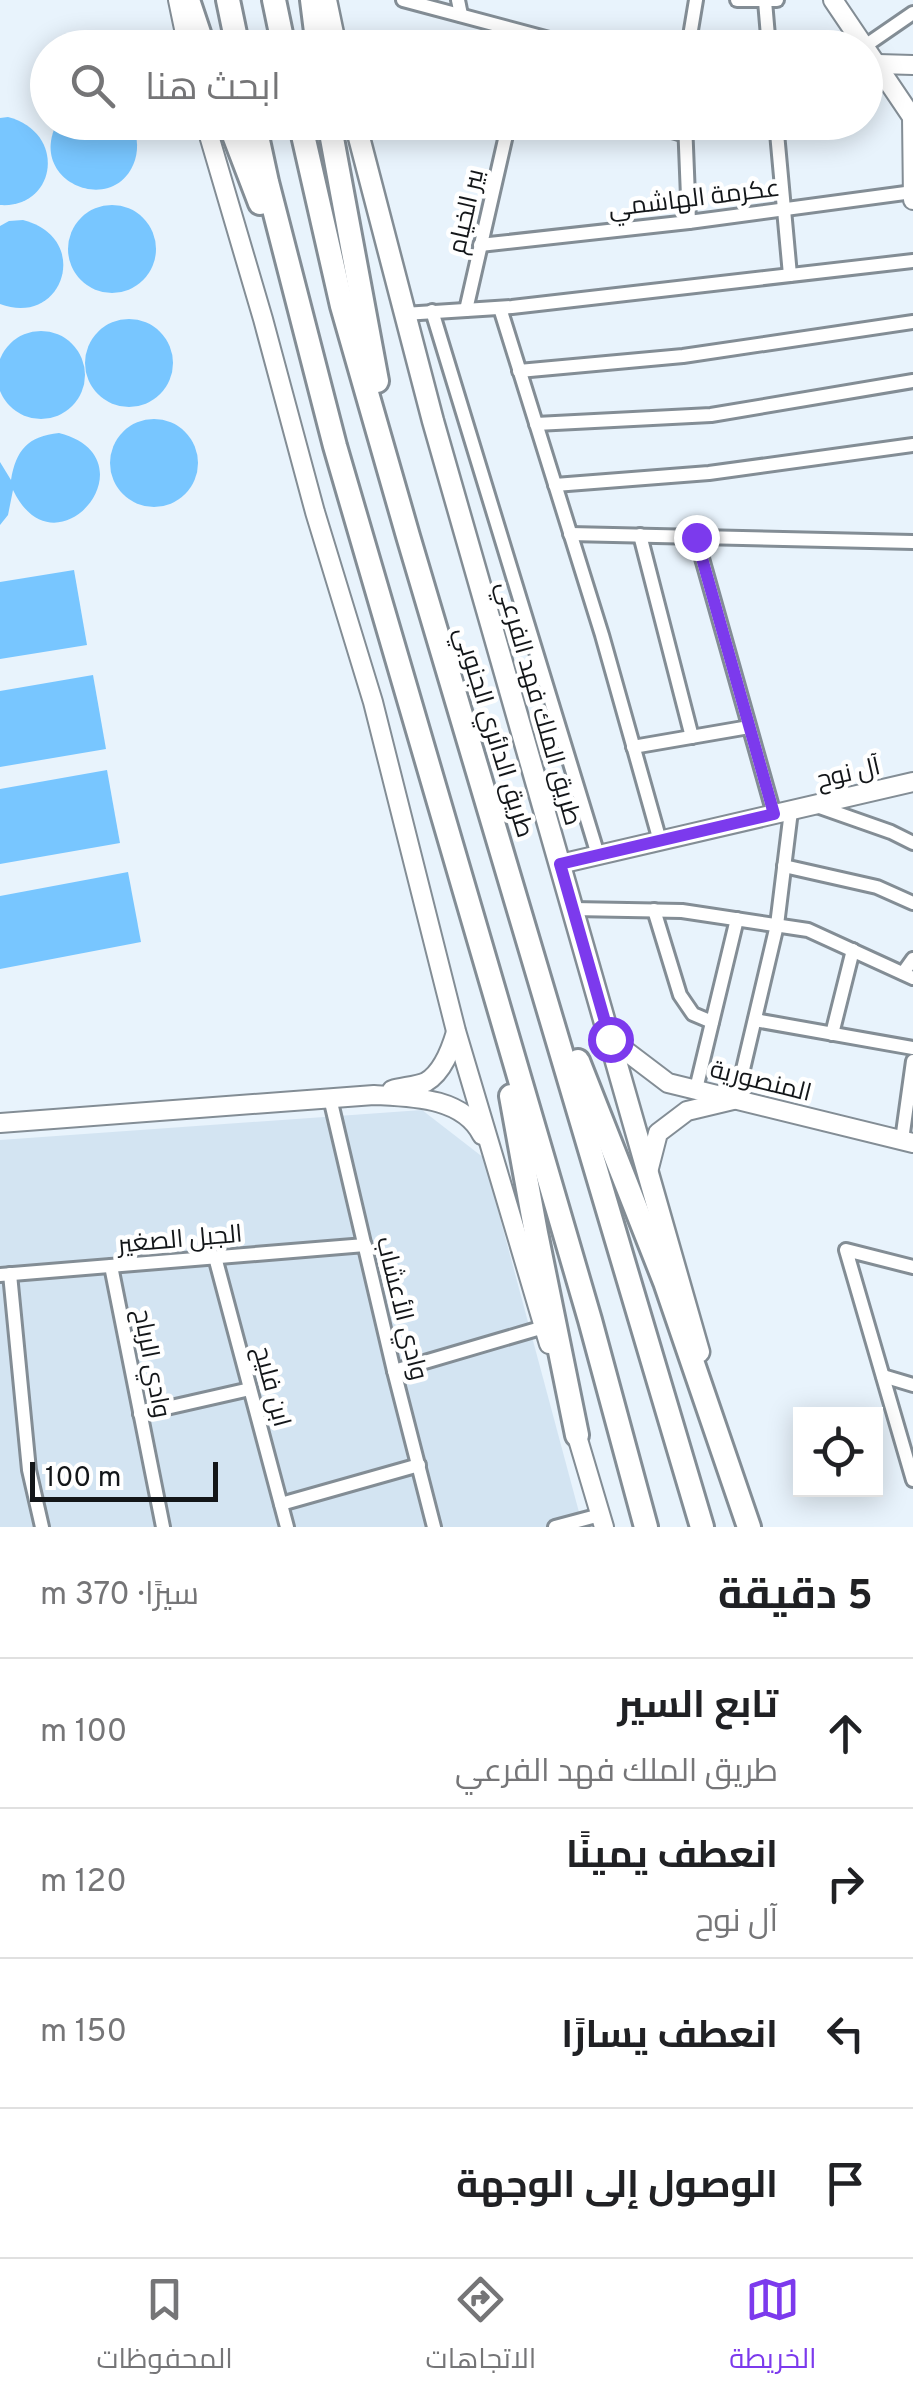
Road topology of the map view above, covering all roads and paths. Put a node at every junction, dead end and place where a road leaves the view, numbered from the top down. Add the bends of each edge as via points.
1 (178, 0) edge
2 (188, 0) edge
3 (228, 0) edge
4 (274, 0) edge
5 (312, 0) edge
6 (326, 0) edge
7 (403, 0) edge
8 (458, 0) edge
9 (696, 0) edge
10 (737, 0) edge
11 (777, 0) edge
12 (833, 0) edge
13 (766, 1) edge
14 (913, 13) edge
15 (461, 15) junction
16 (184, 30) edge
17 (198, 30) edge
18 (234, 30) edge
19 (280, 30) edge
20 (316, 30) edge
21 (332, 30) edge
22 (517, 30) edge
23 (691, 30) edge
24 (768, 30) edge
25 (854, 30) edge
26 (883, 34) edge
27 (883, 65) edge
28 (913, 66) edge
29 (883, 79) edge
30 (209, 140) edge
31 (236, 140) edge
32 (258, 140) edge
33 (304, 140) edge
34 (331, 140) edge
35 (360, 140) edge
36 (504, 140) edge
37 (686, 140) edge
38 (778, 140) edge
39 (912, 146) edge
40 (913, 192) edge
41 (913, 200) edge
42 (784, 209) junction
43 (689, 222) junction
44 (480, 244) junction
45 (913, 262) edge
46 (790, 275) junction
47 (500, 308) junction
48 (466, 310) junction
49 (432, 312) junction
50 (404, 314) junction
51 (913, 322) edge
52 (315, 367) junction
53 (520, 371) junction
54 (913, 381) edge
55 (536, 424) junction
56 (913, 445) edge
57 (555, 485) junction
58 (570, 534) junction
59 (640, 535) junction
60 (408, 536) junction
61 (696, 537) junction
62 (913, 542) edge
63 (749, 726) junction
64 (692, 737) junction
65 (633, 748) junction
66 (913, 782) edge
67 (815, 805) junction
68 (782, 812) junction
69 (660, 841) junction
70 (913, 843) edge
71 (598, 855) junction
72 (560, 864) junction
73 (784, 866) junction
74 (913, 903) edge
75 (573, 910) junction
76 (654, 910) junction
77 (736, 919) junction
78 (474, 922) junction
79 (777, 925) junction
80 (531, 946) junction
81 (853, 950) junction
82 (913, 959) edge
83 (908, 976) edge
84 (755, 1020) junction
85 (712, 1022) junction
86 (456, 1031) junction
87 (832, 1034) junction
88 (610, 1039) junction
89 (913, 1048) edge
90 (913, 1061) edge
91 (696, 1089) junction
92 (374, 1095) junction
93 (330, 1098) junction
94 (736, 1099) junction
95 (0, 1123) edge
96 (908, 1142) edge
97 (489, 1148) junction
98 (648, 1172) junction
99 (364, 1246) junction
100 (215, 1257) junction
101 (111, 1266) junction
102 (913, 1267) edge
103 (5, 1275) edge
104 (544, 1327) junction
105 (394, 1372) junction
106 (883, 1376) junction
107 (913, 1385) edge
108 (250, 1390) junction
109 (140, 1414) junction
110 (577, 1435) junction
111 (419, 1466) junction
112 (913, 1480) edge
113 (281, 1504) junction
114 (602, 1521) edge
115 (42, 1527) edge
116 (163, 1527) edge
117 (287, 1527) edge
118 (434, 1527) edge
119 (554, 1527) edge
120 (646, 1527) edge
121 (702, 1527) edge
122 (750, 1527) edge

1 - 16 main road
2 - 17 highway
3 - 18 highway
4 - 19 highway
5 - 20 highway
6 - 21 main road
7 - 15 street
8 - 15 street
9 - 23 street
10 - 13 street
11 - 13 street
12 - 25 main road
13 - 24 street
14 - 26 street
15 - 22 street
27 - 28 main road
29 - 39 main road via 912,117
30 - 86 main road via 372,702
31 - 52 highway
32 - 52 highway
33 - 60 highway, طريق الدائري الجنوبي via 342,306
34 - 60 highway
35 - 50 main road, طريق الملك فهد الفرعي
36 - 44 street, بير الخيام
37 - 43 street
38 - 42 street
39 - 40 main road
40 - 41 main road
40 - 42 street, عكرمة الهاشمي
42 - 43 street, عكرمة الهاشمي
42 - 46 street
43 - 44 street, عكرمة الهاشمي
44 - 48 street, بير الخيام
45 - 46 street
46 - 47 street
47 - 48 street
47 - 53 street
48 - 49 street
49 - 50 street
49 - 71 street
50 - 72 main road, طريق الملك فهد الفرعي
51 - 53 street via 683,356
52 - 78 highway
53 - 55 street
54 - 55 street via 711,415
55 - 57 street
56 - 57 street via 709,473
57 - 58 street
58 - 59 street
58 - 65 street
59 - 61 street
59 - 64 street
60 - 80 highway, طريق الدائري الجنوبي
61 - 62 street
61 - 63 street
63 - 64 street
63 - 68 street
64 - 65 street
65 - 69 street
66 - 67 main road, آل نوح
67 - 68 main road, آل نوح
67 - 70 street
68 - 69 main road, آل نوح
68 - 73 street
69 - 71 main road, آل نوح
71 - 72 main road, آل نوح
72 - 75 main road, طريق الملك فهد الفرعي
73 - 74 street via 877,887
73 - 79 street
75 - 76 street
75 - 88 main road, طريق الملك فهد الفرعي
76 - 77 street
76 - 85 street via 680,995 694,1014
77 - 79 street
77 - 85 street
78 - 110 highway
78 - 120 highway
79 - 81 street
79 - 84 street
80 - 121 highway, طريق الدائري الجنوبي
80 - 122 highway via 665,1282
81 - 83 street
81 - 87 street
82 - 83 street
84 - 87 street
84 - 94 street
85 - 91 street
86 - 92 main road via 441,1067 426,1082
86 - 97 main road
87 - 89 street
88 - 91 main road, المنصورية via 668,1082
88 - 98 main road, طريق الملك فهد الفرعي
90 - 96 street
91 - 94 main road, المنصورية
92 - 93 main road
92 - 97 main road via 444,1104 476,1122
93 - 95 main road
93 - 99 street, وادي الأعشاب
94 - 96 main road, المنصورية
94 - 98 main road via 687,1111 658,1133
97 - 104 main road
98 - 122 main road, طريق الملك فهد الفرعي
99 - 100 street, الجبل الصغير
99 - 105 street, وادي الأعشاب
100 - 101 street, الجبل الصغير
100 - 108 street, ابن فليح
101 - 103 street, الجبل الصغير
101 - 109 street, وادي الرباح
102 - 106 street via 846,1250
103 - 115 street
104 - 105 street
104 - 110 main road
105 - 111 street, وادي الأعشاب
106 - 107 street
106 - 112 street
108 - 109 street
108 - 113 street, ابن فليح
109 - 116 street, وادي الرباح
110 - 114 main road
111 - 113 street
111 - 118 street, وادي الأعشاب
113 - 117 street, ابن فليح
114 - 119 street

